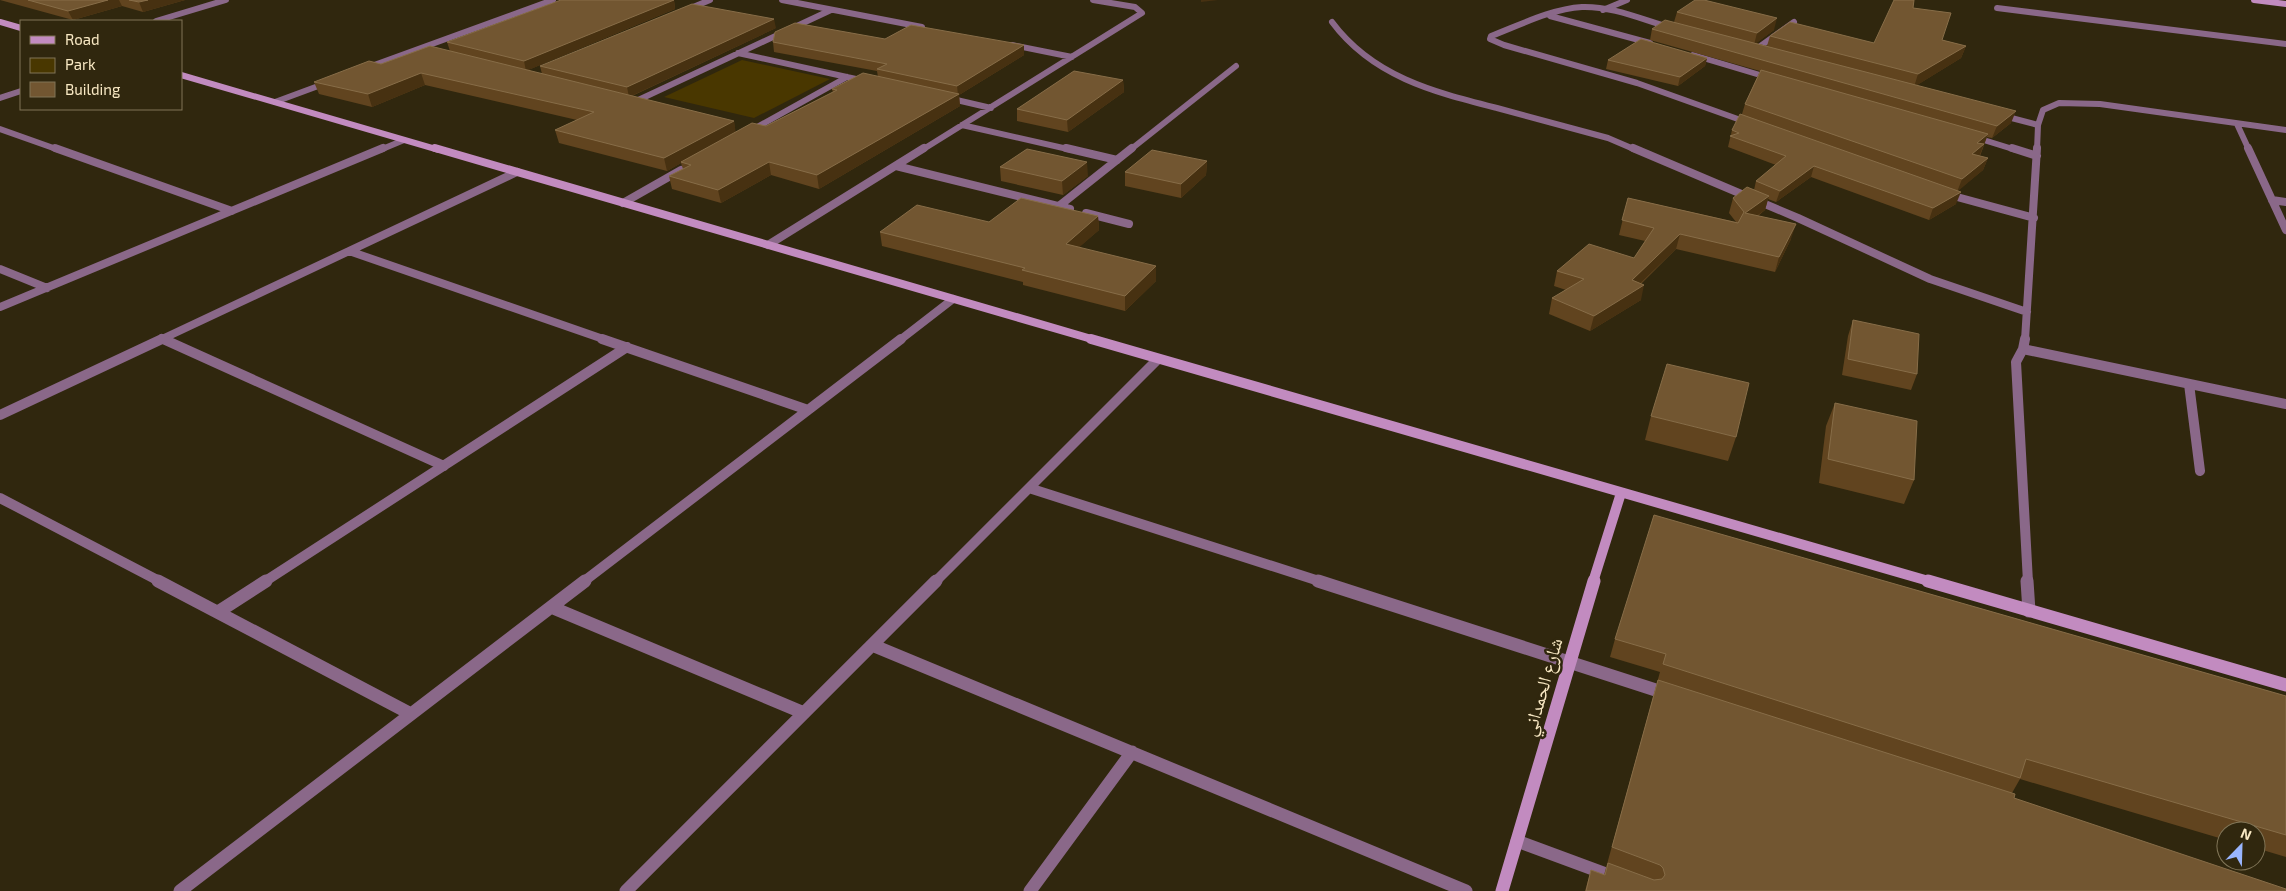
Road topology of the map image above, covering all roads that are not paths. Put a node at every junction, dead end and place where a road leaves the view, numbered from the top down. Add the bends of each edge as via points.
1 (553, 0) edge
2 (710, 0) edge
3 (782, 0) edge
4 (1093, 0) edge
5 (1626, 0) edge
6 (2254, 0) edge
7 (221, 1) edge
8 (2286, 4) edge
9 (1997, 8) dead end
10 (831, 10) junction
11 (1603, 10) junction
12 (683, 11) edge
13 (1550, 16) junction
14 (159, 20) edge
15 (0, 22) edge
16 (1332, 22) dead end
17 (1794, 22) edge
18 (20, 28) edge
19 (928, 29) edge
20 (1679, 30) edge
21 (1005, 44) edge
22 (2286, 44) edge
23 (1656, 45) edge
24 (1746, 47) edge
25 (420, 49) junction
26 (1755, 50) junction
27 (428, 51) edge
28 (1765, 52) edge
29 (738, 53) junction
30 (1685, 53) edge
31 (1072, 57) junction
32 (1236, 66) dead end
33 (356, 72) edge
34 (182, 75) edge
35 (847, 77) junction
36 (338, 79) edge
37 (1780, 81) edge
38 (875, 83) edge
39 (20, 91) edge
40 (943, 97) edge
41 (0, 98) edge
42 (625, 100) edge
43 (275, 102) junction
44 (634, 102) junction
45 (644, 105) edge
46 (991, 108) junction
47 (1991, 112) edge
48 (2238, 124) junction
49 (962, 125) junction
50 (1756, 125) edge
51 (2038, 125) junction
52 (0, 129) edge
53 (2286, 130) edge
54 (739, 133) edge
55 (1970, 136) edge
56 (404, 140) junction
57 (2037, 156) junction
58 (1117, 160) junction
59 (690, 165) edge
60 (896, 166) junction
61 (517, 172) junction
62 (1941, 192) edge
63 (2272, 200) junction
64 (2286, 202) edge
65 (623, 203) junction
66 (1058, 206) junction
67 (232, 211) junction
68 (2034, 218) junction
69 (1129, 224) dead end
70 (2286, 230) edge
71 (768, 245) junction
72 (349, 251) junction
73 (0, 269) edge
74 (47, 288) junction
75 (953, 299) junction
76 (0, 307) edge
77 (2027, 312) junction
78 (162, 338) junction
79 (627, 347) junction
80 (2024, 349) junction
81 (1158, 359) junction
82 (2189, 384) junction
83 (2286, 404) edge
84 (808, 410) junction
85 (0, 415) edge
86 (444, 466) junction
87 (2200, 471) dead end
88 (1029, 488) junction
89 (1621, 494) junction
90 (0, 498) edge
91 (551, 607) junction
92 (2029, 611) junction
93 (218, 612) junction
94 (872, 645) junction
95 (1569, 662) junction
96 (2286, 685) edge
97 (1682, 699) edge
98 (804, 713) junction
99 (411, 714) junction
100 (1132, 752) junction
101 (1517, 841) junction
102 (1633, 884) edge
103 (180, 891) edge
104 (626, 891) edge
105 (1030, 891) edge
106 (1466, 891) edge
107 (1502, 891) edge

1 - 25 street
2 - 12 street
3 - 10 street
4 - 31 street via 1135,7 1142,13
5 - 11 street
6 - 8 street
7 - 14 street
9 - 22 street
10 - 19 street
10 - 29 street
11 - 13 street via 1584,7
11 - 20 street
13 - 23 street
13 - 50 street via 1490,39 1637,83
15 - 18 street
16 - 77 street via 1342,37 1358,51 1402,79 1428,90 1608,138 1798,218 1930,279
17 - 26 street
21 - 31 street
24 - 26 street
25 - 27 street
25 - 33 street
26 - 28 street
29 - 35 street
29 - 44 street
30 - 37 street
31 - 46 street
32 - 58 street
34 - 43 street
35 - 38 street
35 - 54 street via 748,132
36 - 43 street
39 - 41 street
40 - 46 street
42 - 44 street
43 - 56 street
44 - 45 street
46 - 49 street
47 - 51 street
48 - 51 street via 2078,102 2059,103 2043,110
48 - 53 street
48 - 63 street
49 - 58 street
49 - 60 street
51 - 57 street
52 - 67 street
55 - 57 street
56 - 61 street
56 - 67 street
57 - 68 street
58 - 66 street
59 - 65 street
60 - 66 street
60 - 71 street
61 - 65 street
61 - 72 street
62 - 68 street
63 - 64 street
63 - 70 street
65 - 71 street
66 - 69 street
67 - 74 street
68 - 77 street
71 - 75 street
72 - 78 street
72 - 79 street
73 - 74 street
74 - 76 street
75 - 81 street
75 - 84 street
77 - 80 street
78 - 85 street
78 - 86 street
79 - 84 street
79 - 86 street
80 - 82 street
80 - 92 street via 2016,362
81 - 88 street
81 - 89 street
82 - 83 street
82 - 87 street
84 - 91 street
86 - 93 street
88 - 94 street
88 - 95 street
89 - 92 street
89 - 95 street, شارع الحمداني
90 - 93 street
91 - 98 street
91 - 99 street
92 - 96 street
93 - 99 street
94 - 98 street
94 - 100 street
95 - 97 street
95 - 101 street, شارع الحمداني
98 - 104 street
99 - 103 street
100 - 105 street
100 - 106 street
101 - 102 street
101 - 107 street, شارع الحمداني

